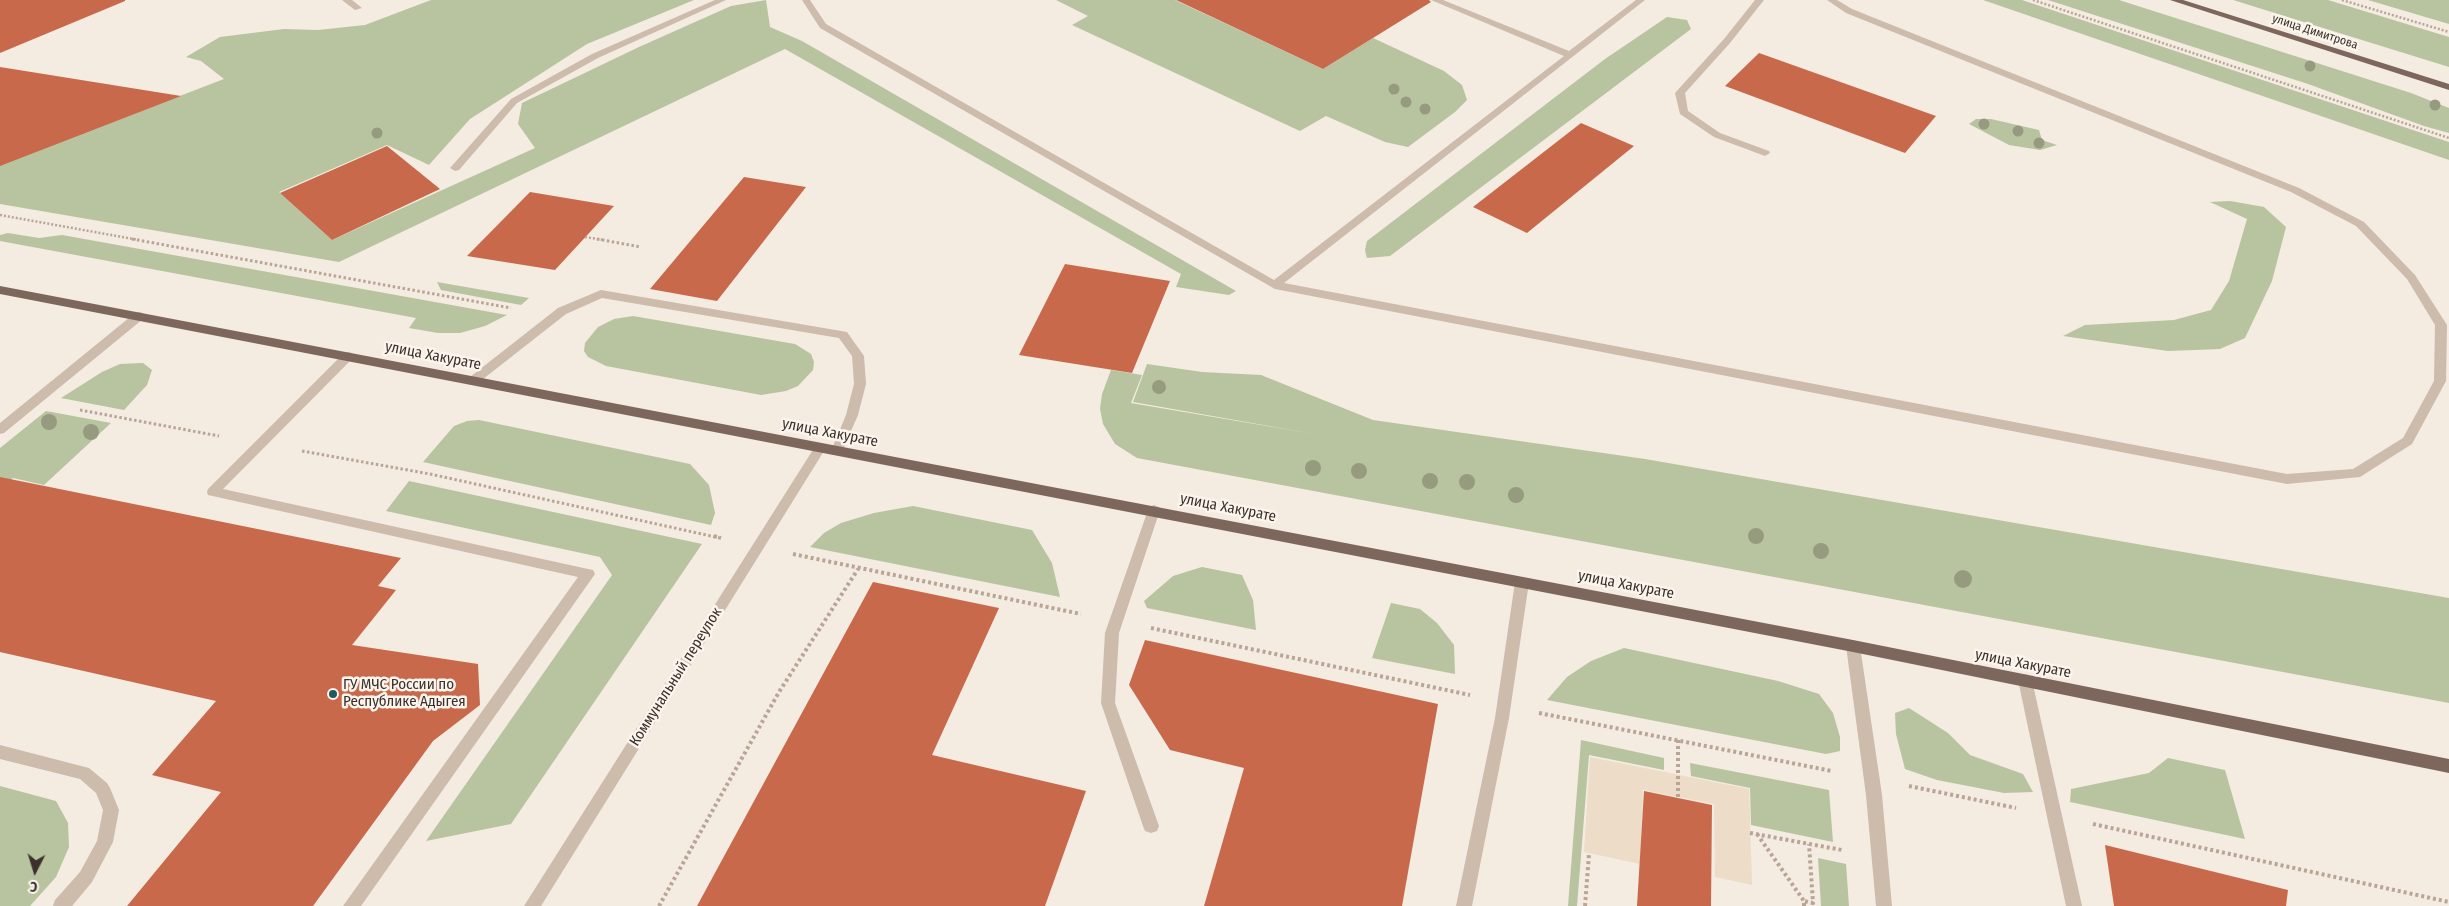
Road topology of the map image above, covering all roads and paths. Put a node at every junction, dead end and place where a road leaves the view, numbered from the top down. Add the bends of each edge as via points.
1 (346, 0) edge
2 (722, 0) edge
3 (806, 0) edge
4 (1641, 0) edge
5 (1760, 0) edge
6 (1831, 0) edge
7 (2033, 0) edge
8 (2174, 0) edge
9 (2342, 0) edge
10 (1439, 1) edge
11 (358, 8) dead end
12 (2449, 32) edge
13 (1570, 55) junction
14 (2449, 87) edge
15 (2449, 138) edge
16 (1765, 153) dead end
17 (455, 168) dead end
18 (0, 215) edge
19 (585, 237) dead end
20 (641, 247) dead end
21 (1275, 285) junction
22 (0, 290) edge
23 (516, 308) dead end
24 (139, 316) junction
25 (348, 356) junction
26 (474, 380) junction
27 (35, 401) junction
28 (0, 430) edge
29 (260, 444) junction
30 (820, 448) junction
31 (837, 451) junction
32 (1154, 510) junction
33 (758, 546) junction
34 (859, 568) junction
35 (1522, 582) junction
36 (1116, 621) junction
37 (1853, 646) junction
38 (2025, 680) junction
39 (1505, 704) junction
40 (1678, 740) junction
41 (0, 752) edge
42 (2449, 766) edge
43 (1871, 778) junction
44 (1678, 798) dead end
45 (2054, 816) junction
46 (1151, 826) dead end
47 (1750, 834) dead end
48 (1757, 834) junction
49 (1809, 844) junction
50 (1589, 854) dead end
51 (1879, 857) junction
52 (2449, 902) edge
53 (1804, 904) edge
54 (61, 906) edge
55 (351, 906) edge
56 (532, 906) edge
57 (659, 906) edge
58 (1464, 906) edge
59 (1585, 906) edge
60 (1884, 906) edge
61 (2074, 906) edge

1 - 11 street
2 - 17 street via 595,56 514,101
3 - 21 street via 823,26
4 - 13 street
5 - 16 street via 1680,93 1683,112 1717,135
6 - 21 street via 2296,190 2360,224 2411,277 2441,325 2440,381 2408,441 2356,474 2287,478
7 - 15 path
8 - 14 main road, улица Димитрова
9 - 12 path
10 - 13 street
13 - 21 street
18 - 23 path
19 - 20 path
22 - 24 main road, улица Хакурате
24 - 25 main road, улица Хакурате
24 - 27 street
25 - 26 main road, улица Хакурате
25 - 29 street
26 - 30 main road, улица Хакурате
26 - 31 street via 562,311 602,294 843,335 858,356 860,384
27 - 28 street
27 - 29 path
29 - 33 path via 430,474
29 - 55 street via 213,492 588,574
30 - 31 main road, улица Хакурате
30 - 33 street, Коммунальный переулок
31 - 32 main road, улица Хакурате
32 - 35 main road, улица Хакурате
32 - 36 street
33 - 34 path
33 - 56 street, Коммунальный переулок
34 - 36 path
34 - 57 path via 778,692
35 - 37 main road, улица Хакурате
35 - 39 street
36 - 39 path via 1424,684
36 - 46 street via 1112,633 1108,703
37 - 38 main road, улица Хакурате
37 - 43 street
38 - 42 main road, улица Хакурате
38 - 45 street
39 - 40 path
39 - 58 street
40 - 43 path
40 - 44 path
41 - 54 street via 84,773 102,788 111,810 106,842 86,877
43 - 45 path
43 - 51 street
45 - 52 path
45 - 61 street
47 - 48 path
48 - 49 path
48 - 53 path
49 - 51 path
49 - 53 path via 1813,903
50 - 59 path
51 - 60 street

